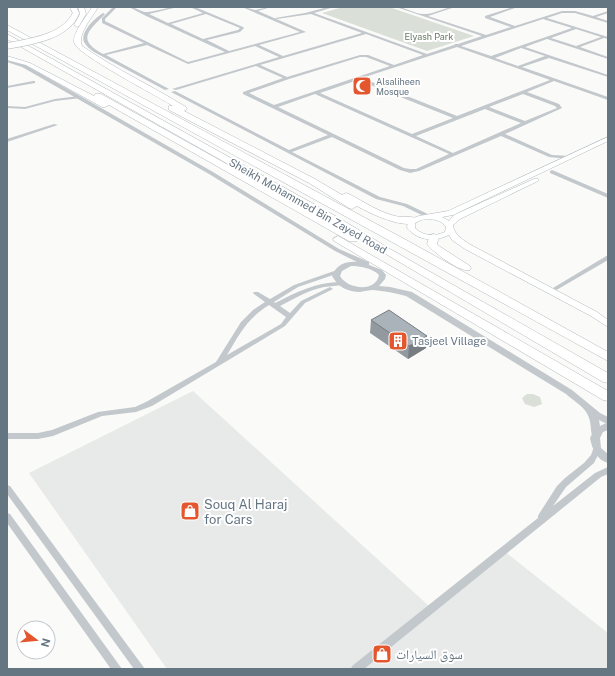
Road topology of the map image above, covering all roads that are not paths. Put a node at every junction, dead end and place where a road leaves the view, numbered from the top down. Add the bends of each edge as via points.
1 (81, 7) edge
2 (95, 7) edge
3 (110, 7) edge
4 (115, 7) edge
5 (131, 7) edge
6 (176, 7) edge
7 (192, 7) edge
8 (244, 7) edge
9 (269, 7) edge
10 (332, 7) edge
11 (398, 7) edge
12 (453, 7) edge
13 (516, 7) edge
14 (71, 8) edge
15 (498, 9) dead end
16 (254, 11) junction
17 (504, 11) junction
18 (608, 12) edge
19 (207, 13) junction
20 (312, 13) junction
21 (145, 14) junction
22 (424, 16) junction
23 (273, 18) junction
24 (543, 18) junction
25 (594, 18) junction
26 (8, 22) edge
27 (608, 22) edge
28 (167, 24) junction
29 (514, 27) junction
30 (576, 28) junction
31 (365, 33) junction
32 (70, 34) dead end
33 (7, 36) edge
34 (485, 36) junction
35 (606, 37) edge
36 (546, 38) junction
37 (203, 40) junction
38 (69, 43) dead end
39 (7, 44) edge
40 (146, 44) junction
41 (256, 45) junction
42 (456, 46) junction
43 (521, 47) junction
44 (577, 48) junction
45 (7, 51) edge
46 (229, 52) junction
47 (102, 55) junction
48 (426, 55) junction
49 (549, 56) junction
50 (282, 57) junction
51 (7, 58) edge
52 (490, 58) junction
53 (608, 58) edge
54 (7, 61) edge
55 (257, 65) junction
56 (393, 66) junction
57 (96, 67) junction
58 (518, 67) junction
59 (48, 68) junction
60 (608, 76) edge
61 (287, 78) junction
62 (360, 79) junction
63 (554, 80) junction
64 (33, 82) dead end
65 (7, 87) edge
66 (173, 91) junction
67 (524, 92) junction
68 (316, 93) junction
69 (79, 97) junction
70 (608, 99) edge
71 (7, 107) edge
72 (274, 107) junction
73 (484, 107) junction
74 (457, 118) junction
75 (140, 120) junction
76 (200, 122) junction
77 (525, 123) junction
78 (56, 126) dead end
79 (501, 134) junction
80 (332, 135) junction
81 (411, 136) junction
82 (608, 139) edge
83 (7, 141) edge
84 (608, 145) edge
85 (290, 151) junction
86 (452, 154) junction
87 (551, 156) junction
88 (569, 158) junction
89 (557, 163) junction
90 (552, 172) junction
91 (243, 178) junction
92 (312, 181) junction
93 (507, 187) junction
94 (502, 196) junction
95 (608, 196) edge
96 (414, 209) junction
97 (430, 217) junction
98 (415, 219) junction
99 (449, 227) junction
100 (436, 237) junction
101 (404, 242) junction
102 (466, 246) junction
103 (337, 250) junction
104 (386, 251) junction
105 (608, 257) edge
106 (366, 264) junction
107 (338, 270) junction
108 (382, 277) junction
109 (341, 284) junction
110 (372, 288) junction
111 (330, 289) dead end
112 (399, 290) junction
113 (551, 291) junction
114 (256, 294) dead end
115 (272, 304) junction
116 (515, 304) junction
117 (291, 317) junction
118 (608, 324) edge
119 (608, 357) edge
120 (218, 364) junction
121 (608, 379) edge
122 (608, 397) edge
123 (591, 410) junction
124 (608, 421) edge
125 (608, 426) edge
126 (596, 434) junction
127 (7, 436) edge
128 (597, 449) junction
129 (608, 460) edge
130 (608, 470) edge
131 (7, 488) edge
132 (7, 516) edge
133 (533, 527) junction
134 (117, 669) edge
135 (140, 669) edge
136 (356, 669) edge

1 - 32 highway via 82,18
2 - 76 highway via 78,34 77,42 83,51 162,95
3 - 47 street via 90,27 85,36 90,48
4 - 40 street via 103,21
5 - 21 street
6 - 21 street
7 - 19 street
8 - 16 street
9 - 16 street
10 - 20 street
11 - 22 street
12 - 22 street
13 - 17 street
14 - 39 highway, bridge via 76,12 74,19 63,29 39,38
15 - 17 street
16 - 23 street
17 - 29 street via 486,17
18 - 25 street
19 - 28 street
19 - 37 street via 242,29
20 - 23 street
20 - 31 street
21 - 28 street
22 - 34 street
23 - 41 street via 304,32
24 - 25 street via 568,11
24 - 29 street
24 - 30 street
25 - 27 street
26 - 57 highway
26 - 101 highway, Sheikh Mohammed Bin Zayed Road
28 - 37 street
29 - 34 street
30 - 35 street
30 - 36 street
31 - 48 street
31 - 50 street
33 - 104 highway, Sheikh Mohammed Bin Zayed Road via 273,184
34 - 42 street
35 - 44 street
36 - 43 street
36 - 44 street
37 - 46 street
38 - 57 highway via 74,51
39 - 59 highway
40 - 46 street via 188,63
40 - 47 street
41 - 46 street
41 - 50 street
42 - 48 street
42 - 52 street
43 - 49 street
43 - 52 street
44 - 53 street
45 - 59 highway
47 - 66 street
48 - 56 street
49 - 58 street
49 - 60 street
50 - 55 street
51 - 75 highway via 28,64 80,93
52 - 58 street
54 - 69 street via 24,66
55 - 61 street
55 - 66 street
56 - 61 street via 367,56 360,56
56 - 62 street
57 - 76 highway
58 - 63 street
59 - 75 highway
61 - 72 street via 245,92
62 - 68 street
62 - 74 street
63 - 67 street
63 - 70 street
64 - 65 street
66 - 85 street
67 - 73 street
67 - 77 street via 560,107
68 - 72 street
68 - 81 street
69 - 71 street via 25,108
69 - 103 street
72 - 80 street
73 - 74 street
73 - 77 street
74 - 81 street
75 - 91 highway
76 - 92 highway
77 - 79 street
78 - 83 street
79 - 86 street
79 - 87 street
80 - 85 street
80 - 86 street via 405,170 417,170
81 - 86 street
82 - 88 main road
84 - 90 main road
85 - 96 street via 378,198
87 - 88 street
87 - 89 street
88 - 89 main road
89 - 93 main road
90 - 94 main road
90 - 95 street
91 - 104 highway via 359,242
91 - 122 highway via 290,212
92 - 98 highway via 384,216 402,221
92 - 101 highway
93 - 94 main road via 499,194
93 - 97 main road via 450,213
94 - 99 main road via 457,217
96 - 97 street
96 - 98 street
97 - 98 main road
97 - 99 main road via 440,219
98 - 100 main road via 410,225 413,231 422,236
99 - 100 main road via 444,235
99 - 102 main road via 454,238
100 - 102 main road via 451,239
100 - 116 highway via 432,244 435,248 493,285
101 - 116 highway, Sheikh Mohammed Bin Zayed Road
102 - 113 main road
103 - 106 street
103 - 107 street via 342,259
104 - 121 highway, Sheikh Mohammed Bin Zayed Road
105 - 113 street
106 - 107 street via 352,264
106 - 108 street via 377,269
107 - 109 street via 336,276
107 - 115 street via 289,290
108 - 110 street
108 - 112 street
109 - 110 street via 356,289
109 - 115 street via 319,286
110 - 112 street
111 - 117 street via 303,302
112 - 123 street via 569,392
113 - 118 main road
114 - 115 street
115 - 117 street
115 - 120 street via 255,311 246,319
116 - 119 highway, Sheikh Mohammed Bin Zayed Road
117 - 120 street via 283,325
120 - 127 street via 142,407 101,414 53,433 38,436
123 - 124 street
123 - 126 street
125 - 126 street
126 - 128 street
128 - 129 street
128 - 133 street via 590,464 558,490
130 - 133 street via 598,475
131 - 135 street
132 - 134 street
133 - 136 street

